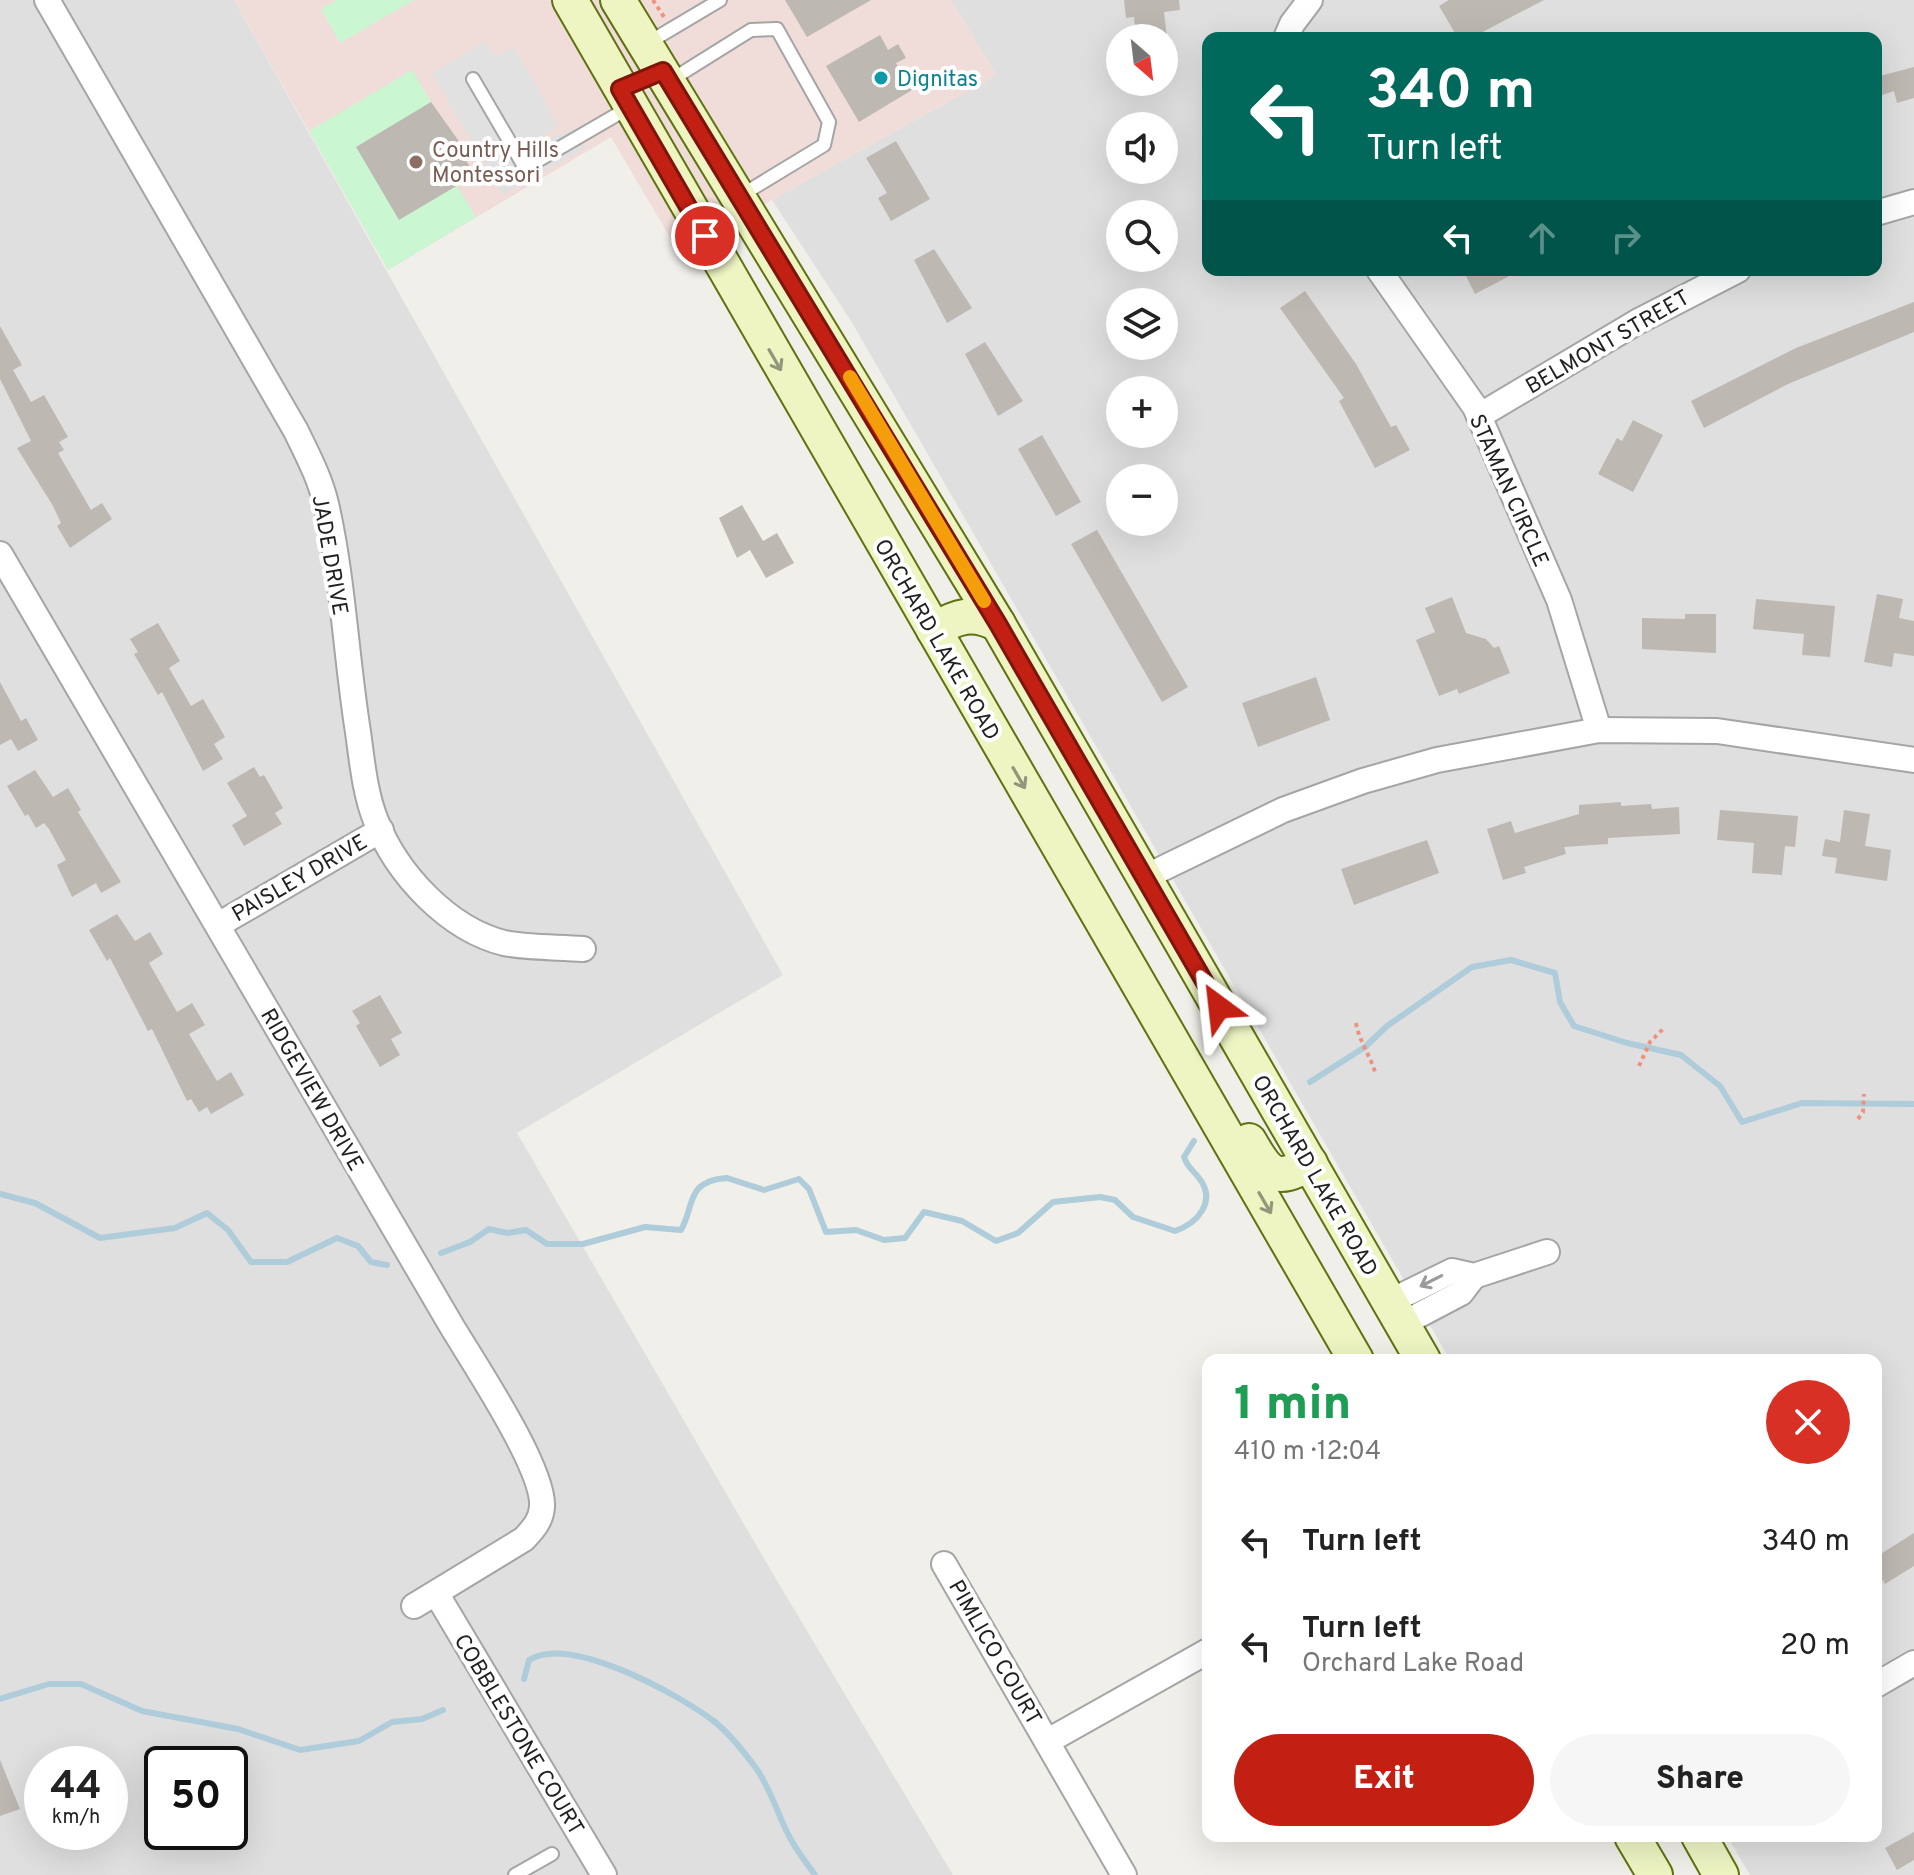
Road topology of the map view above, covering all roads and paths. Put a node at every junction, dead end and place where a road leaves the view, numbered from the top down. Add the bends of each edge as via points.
1 (47, 0) edge
2 (570, 0) edge
3 (618, 0) edge
4 (720, 0) edge
5 (1310, 0) edge
6 (1289, 32) edge
7 (659, 65) junction
8 (473, 79) dead end
9 (625, 98) junction
10 (740, 196) junction
11 (1914, 202) edge
12 (1882, 211) edge
13 (1383, 276) edge
14 (1726, 276) edge
15 (805, 303) junction
16 (746, 310) junction
17 (1479, 416) junction
18 (0, 554) edge
19 (998, 624) junction
20 (934, 630) junction
21 (1599, 730) junction
22 (1914, 760) edge
23 (381, 830) junction
24 (1143, 878) junction
25 (218, 925) junction
26 (583, 949) dead end
27 (1156, 1014) junction
28 (1356, 1023) dead end
29 (1663, 1029) dead end
30 (1639, 1066) dead end
31 (1376, 1075) dead end
32 (1864, 1094) dead end
33 (1858, 1119) dead end
34 (1310, 1163) junction
35 (1547, 1252) dead end
36 (1396, 1313) junction
37 (1353, 1354) edge
38 (1420, 1354) edge
39 (944, 1564) dead end
40 (436, 1593) junction
41 (414, 1606) dead end
42 (1202, 1654) edge
43 (1914, 1663) edge
44 (1882, 1682) edge
45 (1048, 1741) junction
46 (1636, 1842) edge
47 (1702, 1842) edge
48 (552, 1854) dead end
49 (515, 1875) edge
50 (604, 1875) edge
51 (1124, 1875) edge
52 (1655, 1875) edge
53 (1721, 1875) edge

1 - 23 street, JADE DRIVE via 315,472 334,551 363,769
2 - 9 main road, ORCHARD LAKE ROAD
3 - 7 main road, ORCHARD LAKE ROAD
4 - 7 lane
5 - 6 street
7 - 9 main road
7 - 10 main road, ORCHARD LAKE ROAD
7 - 10 lane via 751,30 777,29 829,122 824,145
8 - 9 lane via 525,168
9 - 16 main road, ORCHARD LAKE ROAD
10 - 15 main road, ORCHARD LAKE ROAD
11 - 12 street
13 - 17 street, STAMAN CIRCLE
14 - 17 street, BELMONT STREET
15 - 16 main road via 773,294
15 - 19 main road, ORCHARD LAKE ROAD
16 -> 20 main road, ORCHARD LAKE ROAD
17 - 21 street, STAMAN CIRCLE via 1559,600
18 - 25 street, RIDGEVIEW DRIVE
19 - 20 main road via 964,616
19 - 24 main road, ORCHARD LAKE ROAD
20 -> 27 main road, ORCHARD LAKE ROAD
21 - 22 street via 1717,731
21 - 24 street via 1437,760 1363,781 1283,810
23 - 25 street, PAISLEY DRIVE
23 - 26 street, JADE DRIVE via 430,901 473,931 505,943
24 - 34 main road, ORCHARD LAKE ROAD
25 - 40 street, RIDGEVIEW DRIVE via 489,1390 541,1490 537,1525 524,1539
27 - 34 main road via 1192,1039 1266,1168 1290,1175
27 -> 37 main road, ORCHARD LAKE ROAD
28 - 31 path
29 - 30 path
32 - 33 path
34 - 36 main road, ORCHARD LAKE ROAD
35 - 36 street via 1474,1276 1461,1293
36 - 38 main road, ORCHARD LAKE ROAD
39 - 45 street, PIMLICO COURT
40 - 41 street, RIDGEVIEW DRIVE
40 - 50 street, COBBLESTONE COURT
42 - 45 street, PIMLICO COURT
43 - 44 street
45 - 51 street, PIMLICO COURT
46 - 52 main road
47 - 53 main road
48 - 49 lane

